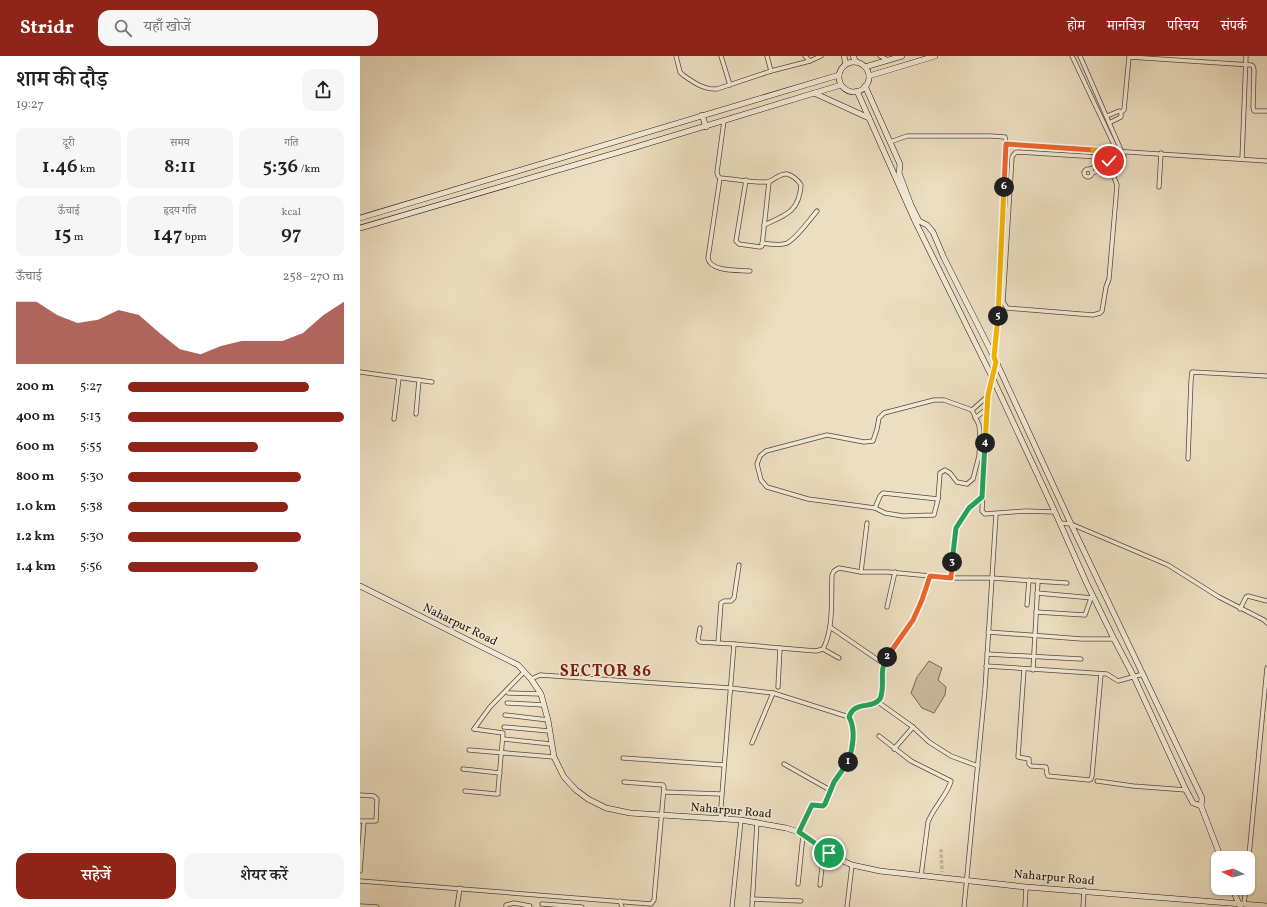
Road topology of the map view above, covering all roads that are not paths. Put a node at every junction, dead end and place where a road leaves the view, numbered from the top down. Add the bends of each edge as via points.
1 (676, 56) edge
2 (721, 56) edge
3 (767, 56) edge
4 (805, 56) edge
5 (821, 56) edge
6 (844, 56) edge
7 (853, 56) edge
8 (880, 56) edge
9 (902, 56) edge
10 (935, 56) edge
11 (1072, 56) edge
12 (1080, 56) edge
13 (1246, 56) edge
14 (1129, 57) edge
15 (888, 60) junction
16 (810, 62) junction
17 (856, 62) junction
18 (846, 64) junction
19 (1245, 64) junction
20 (865, 67) junction
21 (771, 71) junction
22 (839, 75) junction
23 (869, 76) junction
24 (730, 85) junction
25 (841, 85) junction
26 (865, 86) junction
27 (857, 91) junction
28 (814, 93) junction
29 (1121, 112) junction
30 (1267, 112) edge
31 (702, 115) junction
32 (1106, 116) junction
33 (869, 118) junction
34 (724, 121) junction
35 (1109, 123) junction
36 (706, 126) junction
37 (890, 142) junction
38 (1006, 144) junction
39 (1117, 151) junction
40 (1122, 151) junction
41 (1161, 154) junction
42 (1242, 159) junction
43 (1267, 160) edge
44 (1107, 162) junction
45 (1110, 167) junction
46 (1090, 169) junction
47 (1092, 173) junction
48 (720, 178) junction
49 (746, 180) junction
50 (769, 182) junction
51 (1159, 187) dead end
52 (817, 211) dead end
53 (360, 218) edge
54 (764, 226) junction
55 (360, 228) edge
56 (762, 243) junction
57 (750, 271) dead end
58 (995, 360) junction
59 (360, 372) edge
60 (1267, 376) edge
61 (992, 377) junction
62 (399, 378) junction
63 (419, 380) junction
64 (432, 382) dead end
65 (988, 395) junction
66 (987, 409) junction
67 (972, 410) junction
68 (416, 414) dead end
69 (975, 418) junction
70 (394, 419) dead end
71 (1188, 459) dead end
72 (982, 497) junction
73 (938, 498) junction
74 (875, 508) junction
75 (1055, 512) junction
76 (996, 514) junction
77 (867, 523) dead end
78 (1060, 523) junction
79 (1071, 524) junction
80 (739, 565) dead end
81 (861, 572) junction
82 (895, 572) junction
83 (930, 576) junction
84 (951, 578) junction
85 (991, 578) junction
86 (1029, 580) junction
87 (1038, 581) junction
88 (1067, 583) dead end
89 (360, 586) edge
90 (1037, 593) junction
91 (1093, 598) junction
92 (1267, 601) edge
93 (1027, 605) dead end
94 (887, 607) dead end
95 (1240, 609) junction
96 (1036, 612) junction
97 (1267, 623) edge
98 (830, 627) junction
99 (700, 628) dead end
100 (988, 632) junction
101 (1034, 635) junction
102 (1114, 639) junction
103 (718, 643) junction
104 (734, 644) junction
105 (780, 648) junction
106 (823, 649) junction
107 (987, 654) junction
108 (1033, 656) junction
109 (839, 658) dead end
110 (1081, 659) dead end
111 (884, 664) junction
112 (986, 666) junction
113 (1267, 668) edge
114 (1024, 669) junction
115 (1032, 670) junction
116 (524, 672) junction
117 (1102, 674) junction
118 (1142, 674) junction
119 (1134, 677) junction
120 (531, 679) junction
121 (778, 687) dead end
122 (730, 688) junction
123 (508, 692) dead end
124 (773, 693) junction
125 (541, 694) junction
126 (878, 702) junction
127 (507, 703) dead end
128 (544, 705) junction
129 (1267, 714) edge
130 (505, 715) dead end
131 (1262, 716) junction
132 (849, 717) junction
133 (548, 720) junction
134 (504, 727) dead end
135 (913, 727) junction
136 (549, 731) junction
137 (879, 736) dead end
138 (503, 739) junction
139 (752, 742) dead end
140 (551, 744) junction
141 (894, 749) junction
142 (469, 750) dead end
143 (502, 752) junction
144 (554, 757) junction
145 (623, 758) dead end
146 (784, 764) dead end
147 (724, 765) junction
148 (978, 766) junction
149 (463, 769) dead end
150 (500, 773) junction
151 (1097, 781) dead end
152 (624, 782) dead end
153 (830, 790) junction
154 (1186, 790) junction
155 (465, 791) dead end
156 (664, 792) junction
157 (722, 794) junction
158 (360, 796) edge
159 (1201, 806) junction
160 (662, 816) junction
161 (720, 819) junction
162 (741, 820) junction
163 (362, 822) edge
164 (757, 822) junction
165 (801, 834) junction
166 (824, 850) junction
167 (1218, 851) edge
168 (1249, 851) edge
169 (852, 865) junction
170 (360, 871) edge
171 (921, 876) junction
172 (967, 880) junction
173 (360, 881) edge
174 (798, 884) dead end
175 (820, 885) dead end
176 (1026, 887) junction
177 (460, 888) junction
178 (1084, 890) junction
179 (1237, 895) edge
180 (1245, 895) edge
181 (752, 899) junction
182 (620, 901) junction
183 (801, 901) dead end
184 (542, 904) dead end
185 (1244, 905) edge
186 (360, 906) edge
187 (1267, 906) edge
188 (378, 907) edge
189 (457, 907) edge
190 (506, 907) edge
191 (530, 907) edge
192 (582, 907) edge
193 (622, 907) edge
194 (732, 907) edge
195 (752, 907) edge
196 (847, 907) edge
197 (964, 907) edge
198 (1025, 907) edge
199 (1083, 907) edge

1 - 24 street via 680,72 703,87 710,90
2 - 24 street
3 - 21 street
4 - 16 street
5 - 16 street
6 - 18 street
7 - 17 street
8 - 15 street
9 - 15 street
10 - 23 street
11 - 39 street
12 - 32 street
13 - 19 street
14 - 19 street
14 - 29 street via 1124,110
15 - 20 street
16 - 21 street
17 - 18 street
17 - 20 street
18 - 22 street
19 - 30 street via 1253,66 1254,70 1254,111
19 - 42 street
20 - 23 street
21 - 24 street
22 - 25 street
22 - 31 street
23 - 26 street
25 - 27 street via 848,90
25 - 28 street
26 - 27 street
26 - 37 street
27 - 33 street
28 - 33 street
28 - 34 street
29 - 32 street
29 - 35 street via 1121,116
31 - 36 street
31 - 53 street
32 - 35 street
33 - 61 street via 915,221
34 - 36 street
34 - 48 street via 716,172
35 - 40 street
36 - 55 street
37 - 38 street via 907,136 991,136 1005,137
37 - 58 street via 916,216 933,232
38 - 39 street
38 - 58 street
39 - 40 street
39 - 44 street via 1116,158
40 - 41 street
40 - 45 street via 1122,160
41 - 42 street
41 - 51 street
42 - 43 street
44 - 45 street
44 - 45 street via 1099,157 1024,152 1013,154 1003,302 1007,308 1100,314 1109,279 1117,185
44 - 46 street
45 - 47 street
46 - 47 street
46 - 47 street via 1085,170 1084,174 1089,177
48 - 49 street
48 - 57 street via 709,262 717,268
49 - 50 street
49 - 56 street via 736,241 739,244 760,247
50 - 54 street
50 - 54 street via 781,174 790,175 801,185 795,207 789,214
52 - 56 street via 788,243
54 - 56 street
58 - 61 street
58 - 79 street
59 - 62 street
60 - 71 street via 1192,372
61 - 65 street
61 - 75 street
62 - 63 street
62 - 70 street
63 - 64 street
63 - 68 street
65 - 66 street
65 - 67 street
66 - 69 street
66 - 72 street
67 - 69 street
67 - 74 street via 944,400 934,400 884,413 879,418 873,440 864,442 827,435 766,451 760,456 757,464 761,480 767,487 808,499
69 - 73 street via 980,438 979,456 973,479 967,484 956,482 945,470 940,473
72 - 76 street via 982,513
72 - 84 street via 969,508 956,528
73 - 74 street via 883,493
73 - 74 street via 934,515 903,516 885,513
75 - 76 street
75 - 78 street
76 - 85 street
77 - 81 street
78 - 79 street
78 - 91 street
79 - 95 street via 1168,564
79 - 118 street
80 - 103 street via 734,598 721,603
81 - 82 street
81 - 98 street via 839,568 834,571
82 - 83 street
82 - 94 street
83 - 84 street
83 - 111 street via 913,620 892,648
84 - 85 street
85 - 86 street
85 - 100 street
86 - 87 street
86 - 93 street
87 - 88 street
87 - 90 street
89 - 116 street, Naharpur Road via 499,655 518,665
90 - 91 street
90 - 96 street
91 - 96 street via 1085,615
91 - 102 street
92 - 95 street via 1248,596
95 - 97 street
96 - 101 street
98 - 106 street
98 - 111 street
99 - 103 street via 700,642
100 - 101 street
100 - 107 street
101 - 102 street
101 - 108 street
102 - 119 street
103 - 104 street
104 - 105 street
104 - 122 street
105 - 106 street via 816,651
105 - 121 street
106 - 109 street
107 - 108 street
107 - 112 street
108 - 110 street
108 - 115 street
111 - 126 street via 882,695
112 - 114 street
112 - 148 street
113 - 131 street
114 - 115 street
114 - 117 street via 1018,757 1029,759 1030,766 1046,767 1048,776 1089,780 1092,776
115 - 117 street
116 - 120 street, Naharpur Road
116 - 138 street via 490,707 474,729 503,732
117 - 119 street via 1118,681
118 - 119 street
118 - 159 street via 1202,798
119 - 154 street
120 - 122 street via 540,675
120 - 125 street, Naharpur Road
122 - 124 street
122 - 147 street
123 - 125 street
124 - 132 street
124 - 139 street
125 - 128 street, Naharpur Road
126 - 132 street via 858,707
126 - 135 street
127 - 128 street
128 - 133 street, Naharpur Road
129 - 131 street
130 - 133 street
131 - 168 street
132 - 153 street via 853,729 850,757
133 - 136 street, Naharpur Road
134 - 136 street
135 - 141 street
135 - 148 street via 929,742 951,756
136 - 140 street, Naharpur Road
137 - 141 street
138 - 140 street
138 - 143 street
140 - 144 street, Naharpur Road
141 - 171 street via 914,763 951,781 929,819
142 - 143 street
143 - 144 street
143 - 150 street
144 - 160 street, Naharpur Road via 569,784 588,800 617,811
145 - 147 street
146 - 153 street
147 - 157 street
148 - 172 street
149 - 150 street
150 - 155 street via 498,794
151 - 154 street
152 - 156 street via 663,785
153 - 165 street via 824,805 814,804 810,807
154 - 159 street via 1193,803
156 - 157 street
156 - 160 street
157 - 161 street
158 - 163 street via 374,796 377,799 376,821
159 - 167 street
160 - 161 street, Naharpur Road
160 - 182 street via 653,903
161 - 162 street, Naharpur Road
162 - 164 street, Naharpur Road
162 - 194 street
163 - 170 street
164 - 165 street, Naharpur Road
164 - 181 street
165 - 166 street, Naharpur Road
165 - 174 street
166 - 169 street, Naharpur Road
166 - 175 street
169 - 171 street, Naharpur Road
169 - 196 street
171 - 172 street, Naharpur Road via 942,875
172 - 176 street, Naharpur Road
172 - 197 street
173 - 177 street
176 - 178 street, Naharpur Road
176 - 198 street
177 - 182 street
177 - 189 street
178 - 185 street, Naharpur Road
178 - 199 street
179 - 185 street
180 - 185 street
181 - 183 street
181 - 195 street
182 - 193 street
184 - 192 street
185 - 187 street, Naharpur Road
186 - 188 street
190 - 191 street via 514,903

